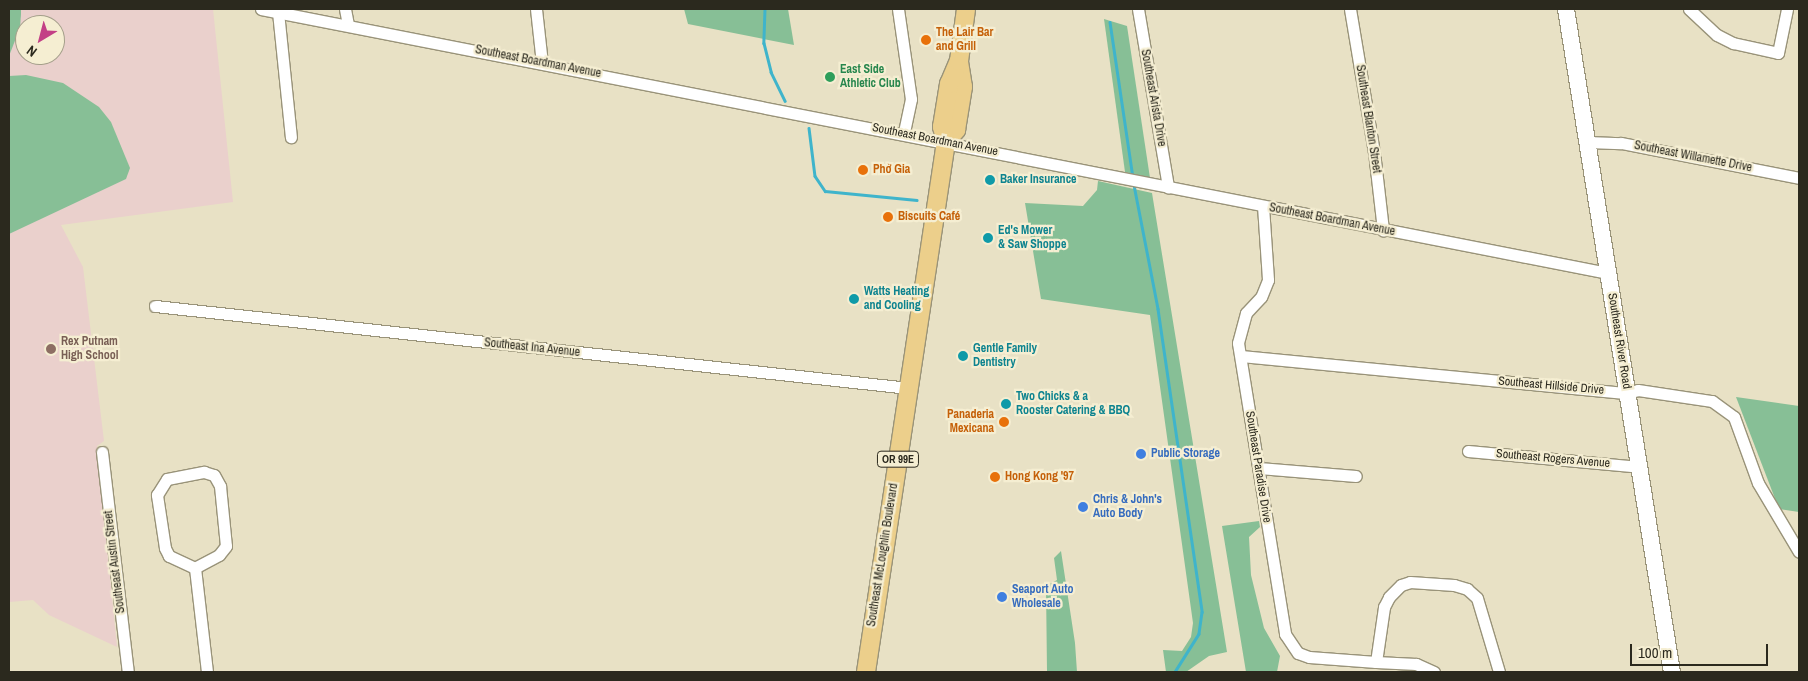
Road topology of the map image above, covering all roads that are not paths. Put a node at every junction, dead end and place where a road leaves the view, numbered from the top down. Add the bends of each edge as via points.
1 (261, 9) edge
2 (346, 9) edge
3 (536, 9) edge
4 (898, 9) edge
5 (966, 9) edge
6 (1138, 9) edge
7 (1350, 9) edge
8 (1566, 9) edge
9 (1689, 9) edge
10 (1786, 9) edge
11 (278, 12) junction
12 (348, 24) junction
13 (542, 63) junction
14 (904, 133) junction
15 (291, 137) dead end
16 (946, 142) junction
17 (1587, 142) junction
18 (1799, 178) edge
19 (1168, 187) junction
20 (1263, 206) junction
21 (1383, 230) junction
22 (1608, 273) junction
23 (155, 306) dead end
24 (1241, 356) junction
25 (908, 388) junction
26 (1627, 392) junction
27 (1468, 451) dead end
28 (102, 452) dead end
29 (1639, 467) junction
30 (1259, 468) junction
31 (1356, 476) dead end
32 (1799, 552) edge
33 (195, 568) junction
34 (1376, 662) junction
35 (128, 672) edge
36 (207, 672) edge
37 (866, 672) edge
38 (1434, 672) edge
39 (1499, 672) edge
40 (1672, 672) edge

1 - 11 street, Southeast Boardman Avenue
2 - 12 street
3 - 13 street
4 - 14 street via 911,99
5 - 16 main road, Southeast McLoughlin Boulevard / OR 99E via 959,61 949,84 942,127
6 - 19 street, Southeast Arista Drive
7 - 21 street, Southeast Blanton Street
8 - 17 street, Southeast River Road
9 - 10 street via 1717,36 1778,53
11 - 12 street, Southeast Boardman Avenue
11 - 15 street
12 - 13 street, Southeast Boardman Avenue
13 - 14 street, Southeast Boardman Avenue
14 - 16 street, Southeast Boardman Avenue
16 - 19 street, Southeast Boardman Avenue
16 - 25 main road, Southeast McLoughlin Boulevard / OR 99E
17 - 18 street, Southeast Willamette Drive via 1621,143
17 - 22 street, Southeast River Road
19 - 20 street, Southeast Boardman Avenue
20 - 21 street, Southeast Boardman Avenue
20 - 24 street, Southeast Paradise Drive via 1268,280 1261,297 1239,328
21 - 22 street, Southeast Boardman Avenue
22 - 26 street, Southeast River Road
23 - 25 street, Southeast Ina Avenue
24 - 26 street, Southeast Hillside Drive
24 - 30 street, Southeast Paradise Drive
25 - 37 main road, Southeast McLoughlin Boulevard / OR 99E
26 - 29 street, Southeast River Road
26 - 32 street, Southeast Hillside Drive via 1638,390 1703,398 1727,410 1737,423 1762,491
27 - 29 street, Southeast Rogers Avenue
28 - 35 street, Southeast Austin Street
29 - 40 street, Southeast River Road
30 - 31 street
30 - 34 street, Southeast Paradise Drive via 1289,644 1309,657
33 - 33 street via 219,555 226,546 220,486 214,475 204,472 166,479 157,495 169,556
33 - 36 street
34 - 38 street, Southeast Paradise Drive via 1416,664
34 - 39 street via 1384,607 1394,590 1410,582 1454,585 1467,589 1481,604

